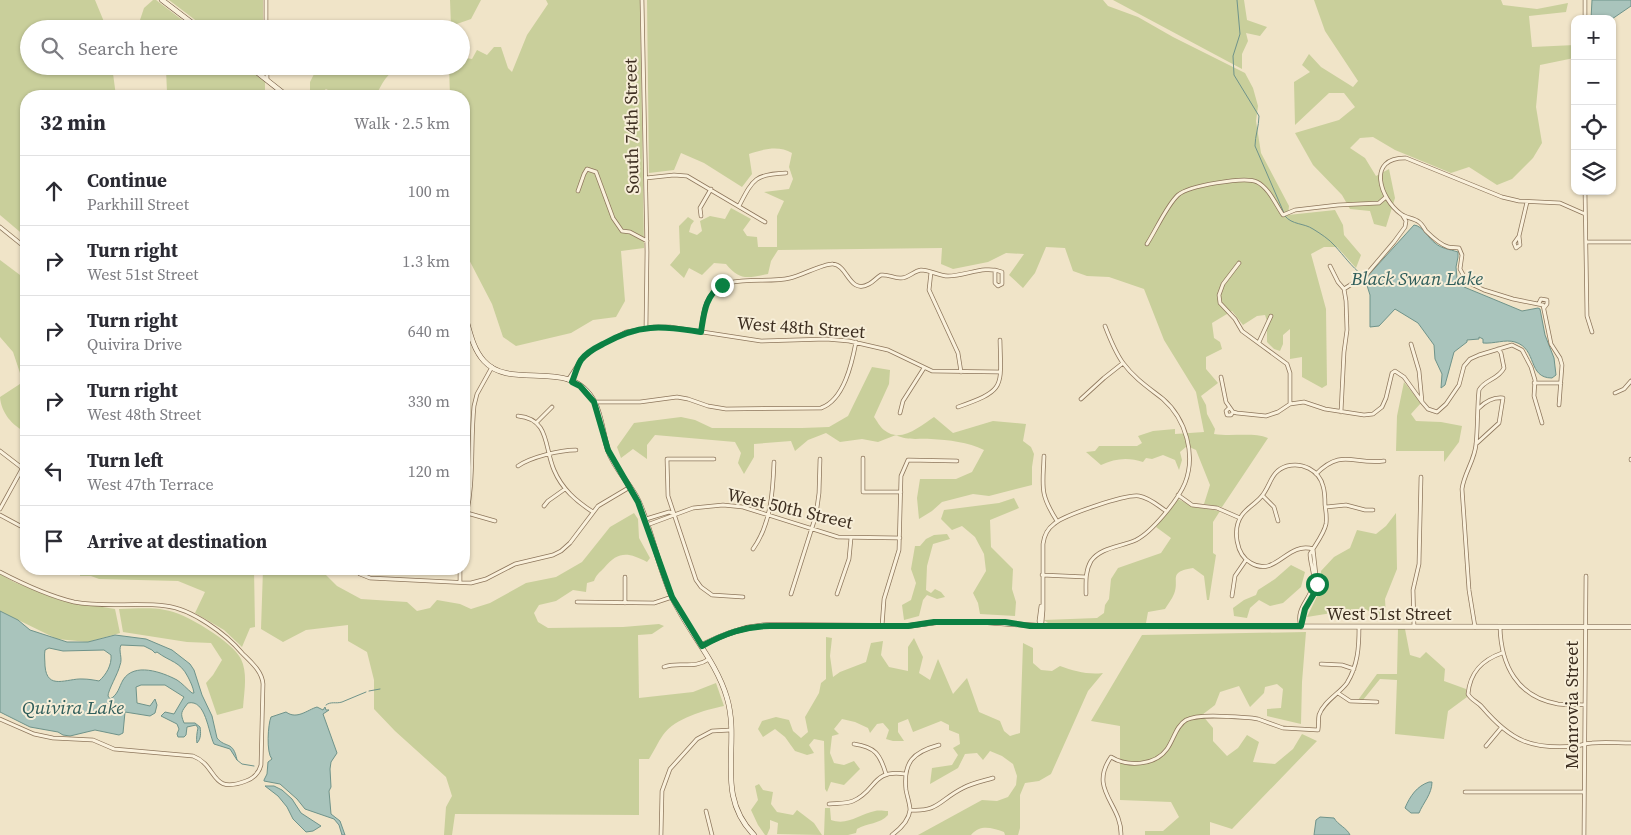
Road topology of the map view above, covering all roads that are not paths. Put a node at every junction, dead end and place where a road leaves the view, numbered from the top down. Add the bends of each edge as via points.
1 (162, 0) edge
2 (266, 0) edge
3 (642, 0) edge
4 (1585, 0) edge
5 (1585, 15) edge
6 (188, 20) edge
7 (266, 20) edge
8 (261, 75) edge
9 (267, 75) edge
10 (267, 80) junction
11 (280, 90) edge
12 (786, 174) dead end
13 (646, 178) junction
14 (711, 189) junction
15 (578, 191) dead end
16 (1585, 195) edge
17 (1386, 197) junction
18 (1527, 202) junction
19 (739, 206) junction
20 (1400, 214) junction
21 (1585, 214) junction
22 (701, 216) dead end
23 (765, 222) dead end
24 (0, 228) edge
25 (1519, 236) dead end
26 (647, 241) junction
27 (1587, 242) junction
28 (1631, 242) edge
29 (20, 243) edge
30 (1147, 244) dead end
31 (1239, 263) dead end
32 (1330, 266) dead end
33 (995, 270) junction
34 (931, 272) junction
35 (1344, 289) junction
36 (1539, 303) junction
37 (1544, 308) junction
38 (1271, 316) dead end
39 (1105, 326) dead end
40 (646, 327) junction
41 (701, 332) junction
42 (1592, 332) dead end
43 (470, 333) edge
44 (1000, 340) dead end
45 (856, 342) junction
46 (1259, 342) junction
47 (1411, 344) dead end
48 (1498, 349) junction
49 (1123, 363) junction
50 (492, 367) junction
51 (924, 368) junction
52 (961, 372) junction
53 (1000, 372) junction
54 (1221, 377) dead end
55 (570, 381) junction
56 (1631, 381) edge
57 (1534, 383) junction
58 (1561, 383) junction
59 (1615, 393) dead end
60 (1081, 399) dead end
61 (594, 402) junction
62 (1422, 402) junction
63 (1290, 404) junction
64 (1558, 405) dead end
65 (552, 407) dead end
66 (958, 407) dead end
67 (1230, 408) junction
68 (1478, 409) junction
69 (1233, 412) junction
70 (1341, 412) junction
71 (900, 413) dead end
72 (518, 416) dead end
73 (1542, 422) dead end
74 (536, 423) junction
75 (1476, 444) junction
76 (576, 450) dead end
77 (0, 451) edge
78 (549, 455) junction
79 (1044, 456) dead end
80 (864, 458) dead end
81 (714, 459) dead end
82 (820, 459) dead end
83 (957, 461) dead end
84 (1384, 461) dead end
85 (774, 462) dead end
86 (518, 466) dead end
87 (20, 467) edge
88 (20, 473) edge
89 (1316, 474) junction
90 (1421, 477) dead end
91 (631, 486) junction
92 (565, 489) junction
93 (470, 491) edge
94 (901, 492) junction
95 (1178, 495) junction
96 (1263, 496) junction
97 (544, 506) dead end
98 (1326, 507) junction
99 (0, 509) edge
100 (1373, 510) dead end
101 (1166, 511) junction
102 (593, 512) junction
103 (0, 514) edge
104 (470, 514) edge
105 (674, 514) junction
106 (768, 515) junction
107 (1240, 518) junction
108 (645, 519) junction
109 (1278, 520) dead end
110 (495, 521) dead end
111 (1058, 521) junction
112 (647, 525) junction
113 (20, 526) edge
114 (812, 529) junction
115 (851, 538) junction
116 (900, 538) junction
117 (753, 549) dead end
118 (1313, 549) junction
119 (1246, 560) junction
120 (0, 572) edge
121 (362, 575) edge
122 (460, 575) edge
123 (1042, 576) junction
124 (1586, 576) dead end
125 (625, 577) dead end
126 (1086, 577) junction
127 (460, 582) junction
128 (791, 594) dead end
129 (837, 594) dead end
130 (1086, 594) dead end
131 (1232, 596) dead end
132 (672, 597) junction
133 (743, 597) dead end
134 (578, 602) dead end
135 (625, 603) junction
136 (882, 626) junction
137 (1040, 626) junction
138 (1301, 626) junction
139 (1359, 627) junction
140 (1414, 627) junction
141 (1475, 627) junction
142 (1500, 627) junction
143 (1586, 627) junction
144 (1631, 627) edge
145 (702, 646) junction
146 (1502, 654) junction
147 (709, 659) junction
148 (1321, 664) dead end
149 (664, 667) dead end
150 (1354, 669) junction
151 (1338, 693) junction
152 (1377, 702) dead end
153 (1585, 704) junction
154 (0, 720) edge
155 (1501, 728) junction
156 (731, 730) junction
157 (1631, 743) edge
158 (854, 744) dead end
159 (1585, 744) junction
160 (939, 745) dead end
161 (1486, 746) dead end
162 (886, 774) junction
163 (905, 774) junction
164 (993, 778) dead end
165 (1465, 792) dead end
166 (1584, 792) junction
167 (830, 804) dead end
168 (910, 810) junction
169 (706, 811) dead end
170 (661, 835) edge
171 (712, 835) edge
172 (754, 835) edge
173 (892, 835) edge
174 (1121, 835) edge
175 (1584, 835) edge

1 - 6 street
2 - 7 street
3 - 13 street, South 74th Street
4 - 5 street
8 - 10 street
9 - 10 street
10 - 11 street
12 - 19 street via 766,174 756,179
13 - 14 street via 687,176
13 - 26 street, South 74th Street
14 - 19 street
14 - 22 street via 700,208
15 - 26 street via 584,174 588,170 596,172 613,218 622,231
16 - 21 street
17 - 18 street via 1380,171 1391,161 1403,158 1502,197
17 - 20 street
17 - 30 street via 1379,203 1295,210 1283,215 1256,182 1241,180 1204,186 1178,195
18 - 21 street via 1560,203
18 - 25 street
19 - 23 street
20 - 35 street via 1406,221 1403,230 1366,275
20 - 36 street via 1419,222 1440,243 1459,248 1462,255 1460,269 1467,282 1499,296
21 - 27 street
24 - 29 street
26 - 40 street, South 74th Street
27 - 28 street
27 - 42 street via 1588,316
31 - 46 street via 1222,284 1220,302 1242,331
32 - 35 street
33 - 33 street via 1002,272 1002,284 998,286 995,284
33 - 34 street via 950,276
34 - 41 street via 918,271 902,278 881,275 868,285 858,286 851,282 840,266 830,264 789,279 731,282 720,286 711,295 705,306
34 - 52 street via 929,290 958,353
35 - 70 street via 1347,320
36 - 37 street
36 - 37 street via 1542,299 1547,300
37 - 58 street via 1551,344 1562,362
38 - 46 street
39 - 49 street
40 - 41 street, West 48th Street
40 - 55 street, West 48th Street via 617,336 589,352
41 - 45 street, West 48th Street via 775,342 826,339
43 - 50 street via 482,359
44 - 53 street
45 - 51 street, West 48th Street via 888,350
45 - 61 street via 838,395 821,408 726,409 677,397 640,402
46 - 63 street via 1287,364
47 - 62 street via 1419,371
48 - 57 street via 1512,345 1522,350 1534,375
48 - 62 street via 1474,356 1467,362 1459,385 1440,410 1432,411
48 - 68 street via 1504,368 1497,377 1480,387
49 - 60 street
49 - 95 street via 1165,400 1178,417 1186,436 1188,472
50 - 55 street via 524,376 556,375
50 - 93 street via 474,406
51 - 52 street, West 48th Street
51 - 71 street via 903,401
52 - 53 street, West 48th Street
53 - 66 street via 998,384 990,394
54 - 67 street
55 - 61 street via 580,386
56 - 59 street
57 - 58 street
57 - 73 street via 1534,396
58 - 64 street
61 - 91 street via 608,450
62 - 70 street via 1404,377 1395,371 1378,412 1364,415
63 - 69 street via 1266,416
63 - 70 street via 1304,402
65 - 74 street
67 - 69 street
67 - 69 street via 1226,410 1227,415
68 - 75 street
68 - 75 street via 1488,400 1504,398 1499,423
72 - 74 street
74 - 78 street via 545,436
75 - 141 street via 1462,489 1469,590
76 - 78 street
77 - 87 street
78 - 86 street
78 - 92 street
79 - 111 street via 1043,492 1046,504
80 - 94 street via 863,492
81 - 105 street via 667,459 668,490
82 - 114 street via 820,493
83 - 94 street via 908,460 902,471
84 - 89 street via 1367,463 1340,459 1330,462
85 - 106 street via 773,494
88 - 99 street
89 - 96 street via 1300,465 1284,467 1272,476
89 - 98 street via 1324,486
90 - 140 street
91 - 102 street via 600,504
91 - 108 street
92 - 97 street
92 - 102 street
94 - 116 street
95 - 101 street
95 - 107 street via 1192,504 1217,508
96 - 107 street
96 - 109 street via 1274,507
98 - 100 street
98 - 118 street via 1325,526
101 - 111 street via 1145,498 1131,496
101 - 126 street via 1143,536 1095,556
102 - 127 street via 570,544 561,551 515,564 482,581
103 - 113 street
104 - 110 street
105 - 106 street, West 50th Street via 723,504
105 - 108 street, West 50th Street via 669,512
105 - 112 street, West 50th Street
105 - 133 street via 700,587 717,596
106 - 114 street, West 50th Street
106 - 117 street
107 - 119 street via 1238,542
108 - 112 street
111 - 123 street via 1044,540
112 - 132 street
114 - 115 street, West 50th Street
114 - 128 street
115 - 116 street, West 50th Street
115 - 129 street via 849,559
116 - 136 street via 898,556 884,599
118 - 119 street via 1294,549 1267,566 1257,566
118 - 138 street via 1310,554 1314,570 1313,591 1300,611
119 - 131 street via 1235,576
120 - 154 street via 71,601 172,607 195,617 230,640 262,677 260,768 253,778 233,786 223,785 206,764 193,756 114,749 93,740 54,738 34,734
121 - 127 street
122 - 127 street
123 - 126 street
123 - 137 street
124 - 143 street, Monrovia Street
125 - 135 street
126 - 130 street
132 - 135 street via 654,603
132 - 145 street
134 - 135 street
136 - 137 street, West 51st Street via 934,622
136 - 145 street, West 51st Street via 756,626 732,632
137 - 138 street, West 51st Street
138 - 139 street, West 51st Street
139 - 140 street, West 51st Street
139 - 150 street
140 - 141 street, West 51st Street
141 - 142 street, West 51st Street
142 - 143 street, West 51st Street
142 - 146 street
143 - 144 street, West 51st Street
143 - 153 street, Monrovia Street
145 - 147 street
146 - 153 street via 1511,674 1530,693 1550,702
146 - 155 street via 1482,662 1468,691 1470,697
147 - 149 street via 698,665
147 - 156 street via 727,699
148 - 150 street
150 - 151 street
151 - 152 street via 1350,701
151 - 174 street via 1320,713 1318,730 1283,728 1252,718 1196,717 1183,722 1158,758 1129,764 1111,757 1104,770 1103,785 1119,818
153 - 159 street, Monrovia Street
155 - 159 street via 1534,744
155 - 161 street
156 - 170 street via 712,731 697,739 670,769 662,791
156 - 172 street via 731,790 735,807
157 - 159 street
158 - 162 street via 875,752
159 - 166 street, Monrovia Street
160 - 163 street via 918,752
162 - 163 street
162 - 167 street via 854,801
163 - 168 street
164 - 168 street via 964,788 932,809
165 - 166 street
166 - 175 street, Monrovia Street
168 - 173 street via 906,821
169 - 171 street

